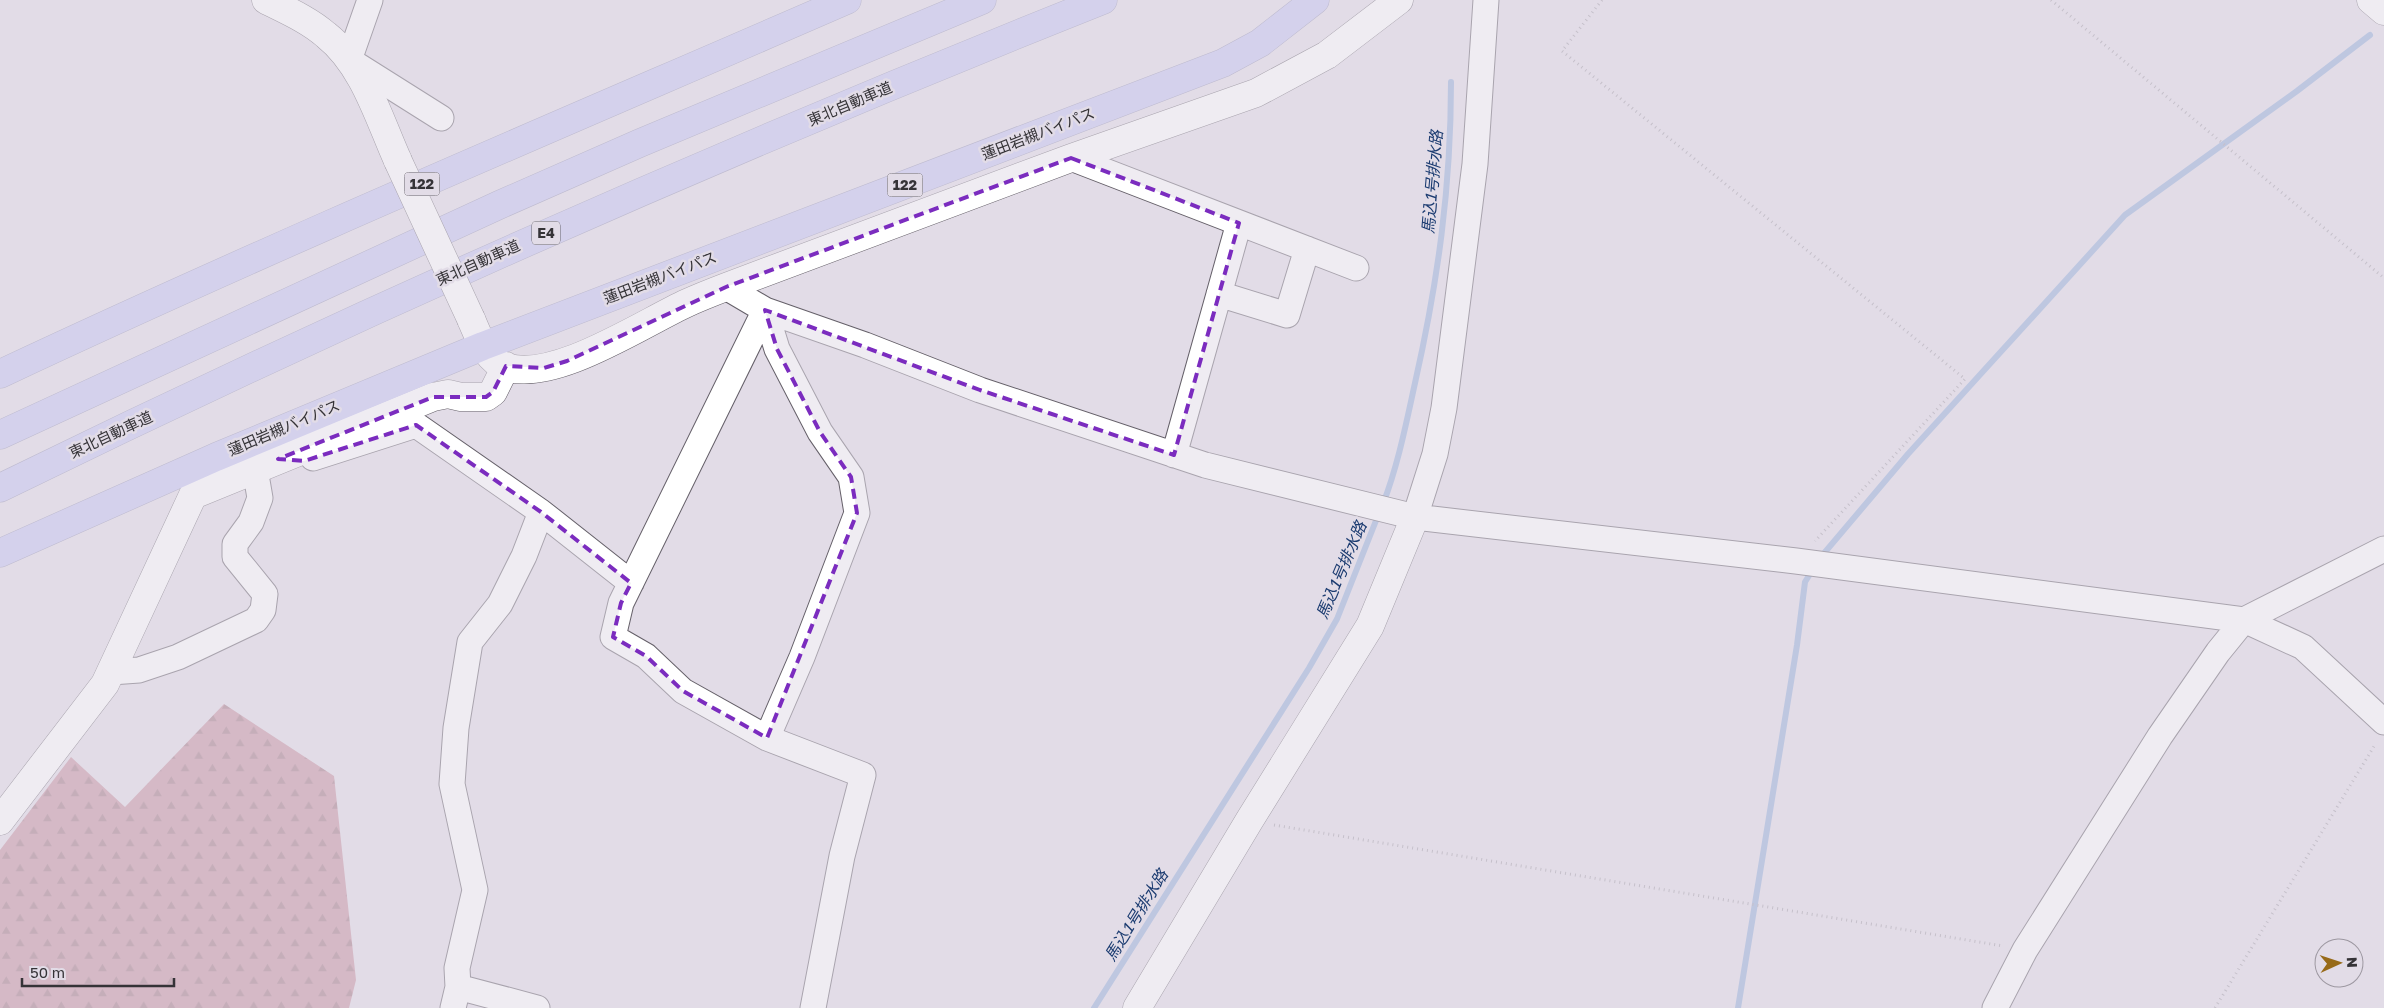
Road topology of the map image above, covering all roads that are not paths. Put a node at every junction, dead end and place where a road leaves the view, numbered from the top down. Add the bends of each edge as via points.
1 (266, 0) edge
2 (370, 0) edge
3 (847, 0) edge
4 (982, 0) edge
5 (1103, 0) edge
6 (1316, 0) edge
7 (1399, 0) edge
8 (1486, 0) edge
9 (2371, 0) edge
10 (2384, 11) edge
11 (350, 60) junction
12 (441, 118) dead end
13 (1071, 158) junction
14 (1239, 223) junction
15 (1308, 250) junction
16 (1356, 268) dead end
17 (726, 287) junction
18 (1219, 294) junction
19 (765, 310) junction
20 (483, 346) junction
21 (506, 366) junction
22 (0, 374) edge
23 (0, 435) edge
24 (1174, 454) junction
25 (267, 464) junction
26 (0, 488) edge
27 (541, 512) junction
28 (1415, 517) junction
29 (2384, 549) edge
30 (0, 553) edge
31 (631, 583) junction
32 (2244, 620) junction
33 (111, 672) junction
34 (2381, 730) edge
35 (767, 738) junction
36 (0, 821) edge
37 (456, 998) edge
38 (537, 1008) edge
39 (813, 1008) edge
40 (1137, 1008) edge
41 (1995, 1008) edge

1 - 11 street via 327,35
2 - 11 street
3 - 22 highway, 122 via 383,201
4 - 23 highway via 499,205
5 - 26 highway, 東北自動車道 / E4 via 975,51 475,264
6 - 20 highway, 蓮田岩槻バイパス / 122 via 1260,43 1223,63
7 - 13 street via 1327,55 1256,93
8 - 28 street via 1475,164 1444,408 1435,454
9 - 10 street
11 - 12 street
11 - 20 street, bridge via 362,79
13 - 14 street
13 - 17 street
14 - 15 street
14 - 18 street
15 - 16 street
15 - 18 street via 1287,315
17 - 19 street
17 - 21 street via 567,361 537,368
18 - 24 street
19 - 24 street via 980,390
19 - 31 street
19 - 35 street via 776,349 820,432 851,477 857,513
20 - 21 street via 492,358
20 - 30 highway, 蓮田岩槻バイパス / 122 via 216,457
21 - 25 street via 493,392 486,397 448,394 433,397
24 - 28 street via 1204,465
25 - 27 street via 304,461 416,425
25 - 33 street via 193,496
25 - 33 street via 251,522 235,544 235,557 265,594 263,610 256,620 178,657 138,670
27 - 31 street
27 - 37 street via 500,604 470,642 456,728 452,784 475,890 457,968
28 - 32 street
28 - 40 street via 1370,626
29 - 32 street
31 - 35 street via 620,603 612,637 646,656 683,691
32 - 34 street via 2303,647
32 - 41 street via 2160,736 2025,950
33 - 36 street
35 - 39 street via 863,775 842,856
37 - 38 street

